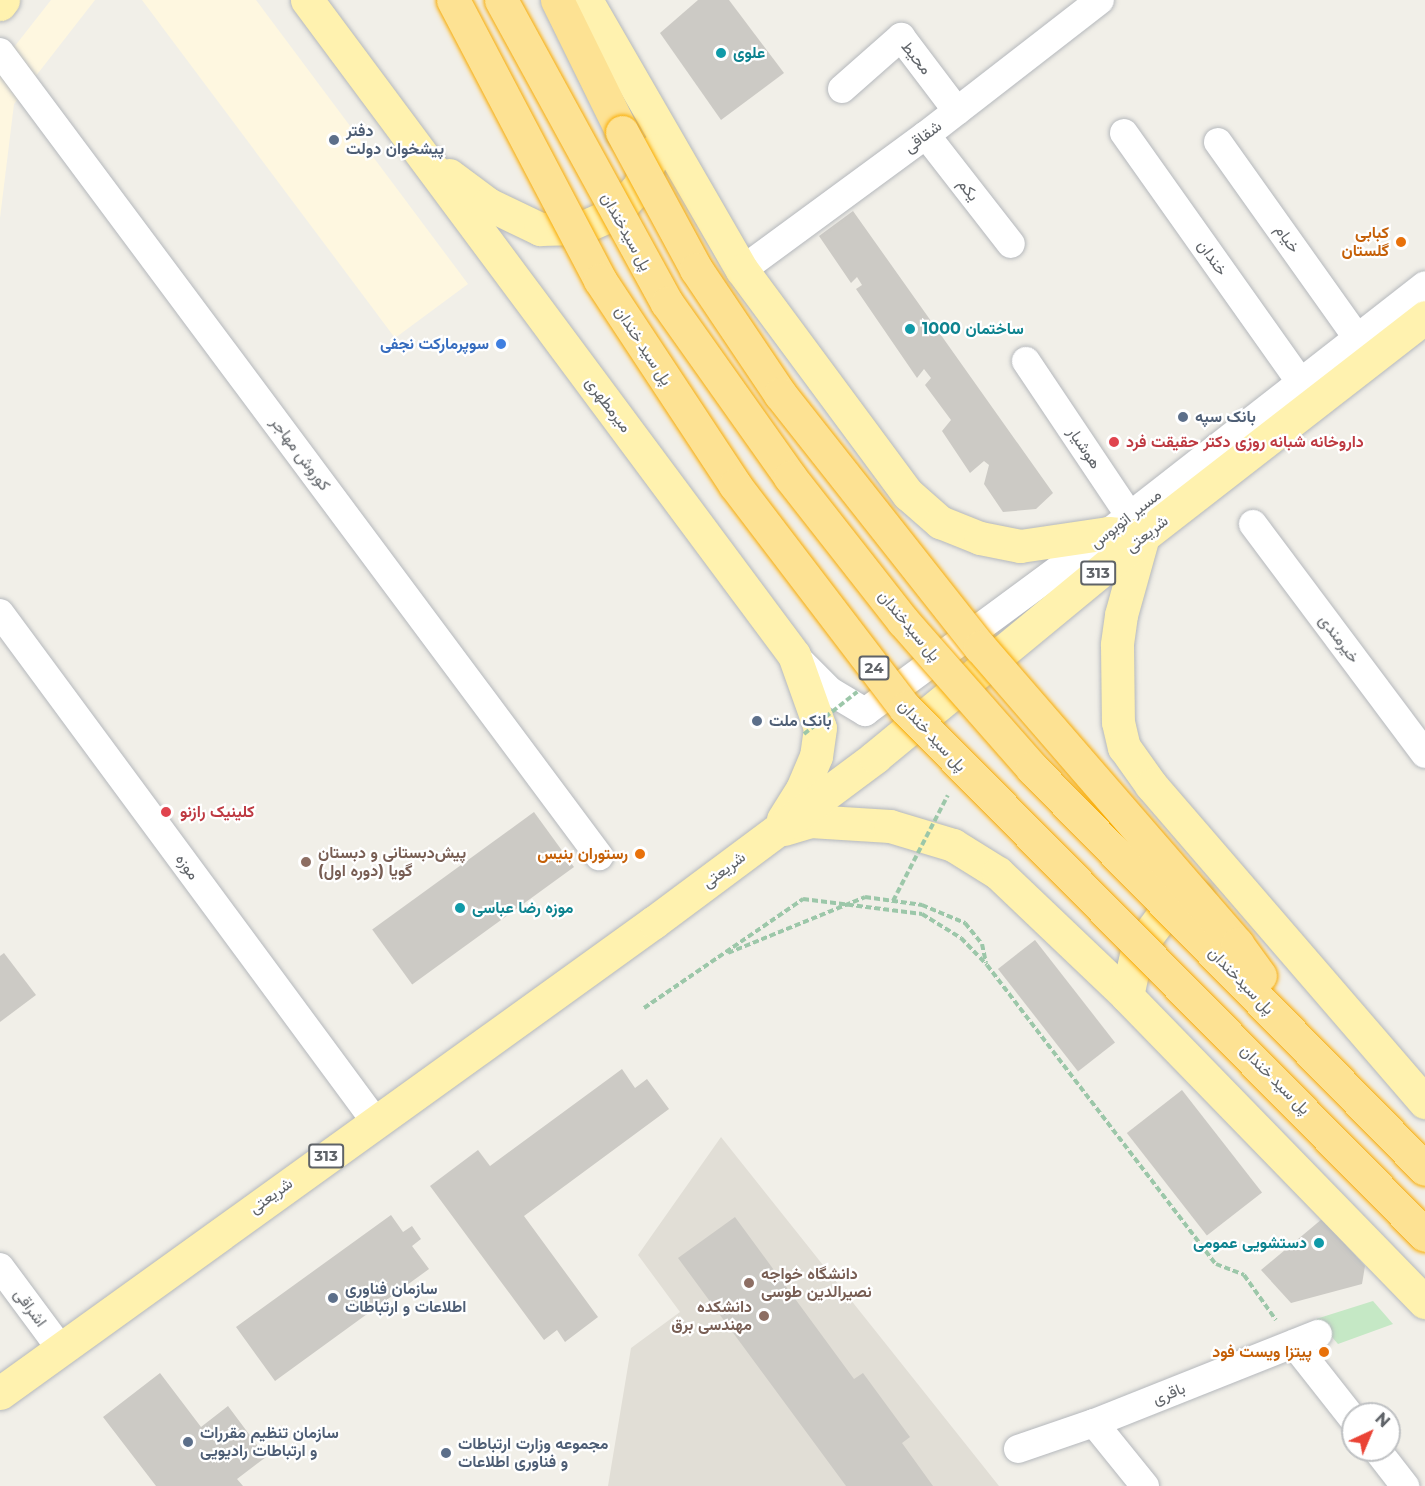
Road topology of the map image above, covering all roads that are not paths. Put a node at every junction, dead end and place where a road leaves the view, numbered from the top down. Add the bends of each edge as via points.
1 (3, 0) edge
2 (307, 0) edge
3 (453, 0) edge
4 (501, 0) edge
5 (557, 0) edge
6 (586, 0) edge
7 (1100, 0) edge
8 (0, 4) edge
9 (0, 52) edge
10 (842, 89) dead end
11 (651, 109) junction
12 (957, 111) junction
13 (1124, 133) dead end
14 (926, 135) junction
15 (1218, 142) dead end
16 (422, 155) junction
17 (1011, 244) dead end
18 (742, 270) junction
19 (1425, 285) edge
20 (1425, 317) edge
21 (1364, 346) junction
22 (1026, 361) dead end
23 (1308, 392) junction
24 (1253, 524) dead end
25 (1127, 528) junction
26 (0, 613) edge
27 (794, 655) junction
28 (1425, 754) edge
29 (774, 833) junction
30 (599, 856) dead end
31 (1243, 891) junction
32 (1127, 996) junction
33 (1330, 1072) junction
34 (1425, 1102) edge
35 (375, 1121) junction
36 (1425, 1169) edge
37 (1425, 1235) edge
38 (0, 1267) edge
39 (1425, 1302) edge
40 (60, 1348) junction
41 (0, 1392) edge
42 (1343, 1402) edge
43 (1094, 1424) junction
44 (1018, 1449) dead end
45 (1386, 1462) edge
46 (1144, 1486) edge
47 (1405, 1486) edge

1 - 8 main road
2 - 16 main road, میرمطهری
3 - 37 highway, پل سید خندان / 24, bridge via 600,280 735,485 905,708
4 - 33 highway, پل سیدخندان, bridge via 667,303 790,477 903,621 1032,768
5 - 33 highway, bridge via 696,269 780,394 980,647 1237,944
6 - 11 main road
7 - 12 street, شقاقی
9 - 30 street, کوروش مهاجر
10 - 12 street, محیط via 901,37
11 - 16 main road via 656,149 639,186 615,213 581,228 540,229 488,204
11 - 18 main road
12 - 14 street, شقاقی
13 - 23 street, خندان
14 - 17 street, یکم
14 - 18 street, شقاقی
15 - 21 street, خیام
16 - 27 main road, میرمطهری
18 - 25 main road via 908,494 940,522 980,538 1020,546
19 - 21 street
20 - 21 main road, شریعتی / 313
21 - 23 main road, شریعتی / 313
22 - 25 street, هوشیار
23 - 25 main road, شریعتی / 313
24 - 28 street, خیرمندی
25 - 27 street, مسیر اتوبوس via 865,712 830,691
25 - 29 main road, شریعتی / 313 via 875,757
25 - 31 main road via 1117,645 1118,722 1124,747 1151,785
26 - 35 street, موزه
27 - 29 main road, میرمطهری via 820,728 816,756 802,789
29 - 32 main road via 810,821 865,824 915,831 953,845 1018,889
29 - 35 main road, شریعتی / 313
31 - 32 main road via 1200,895 1162,916 1137,950
31 - 34 main road
32 - 39 main road
33 - 36 highway, پل سیدخندان, bridge
35 - 40 main road, شریعتی / 313
38 - 40 street, اشراقی
40 - 41 main road, شریعتی / 313
42 - 43 street, باقری via 1306,1339
43 - 44 street, باقری
43 - 46 street
45 - 47 street

